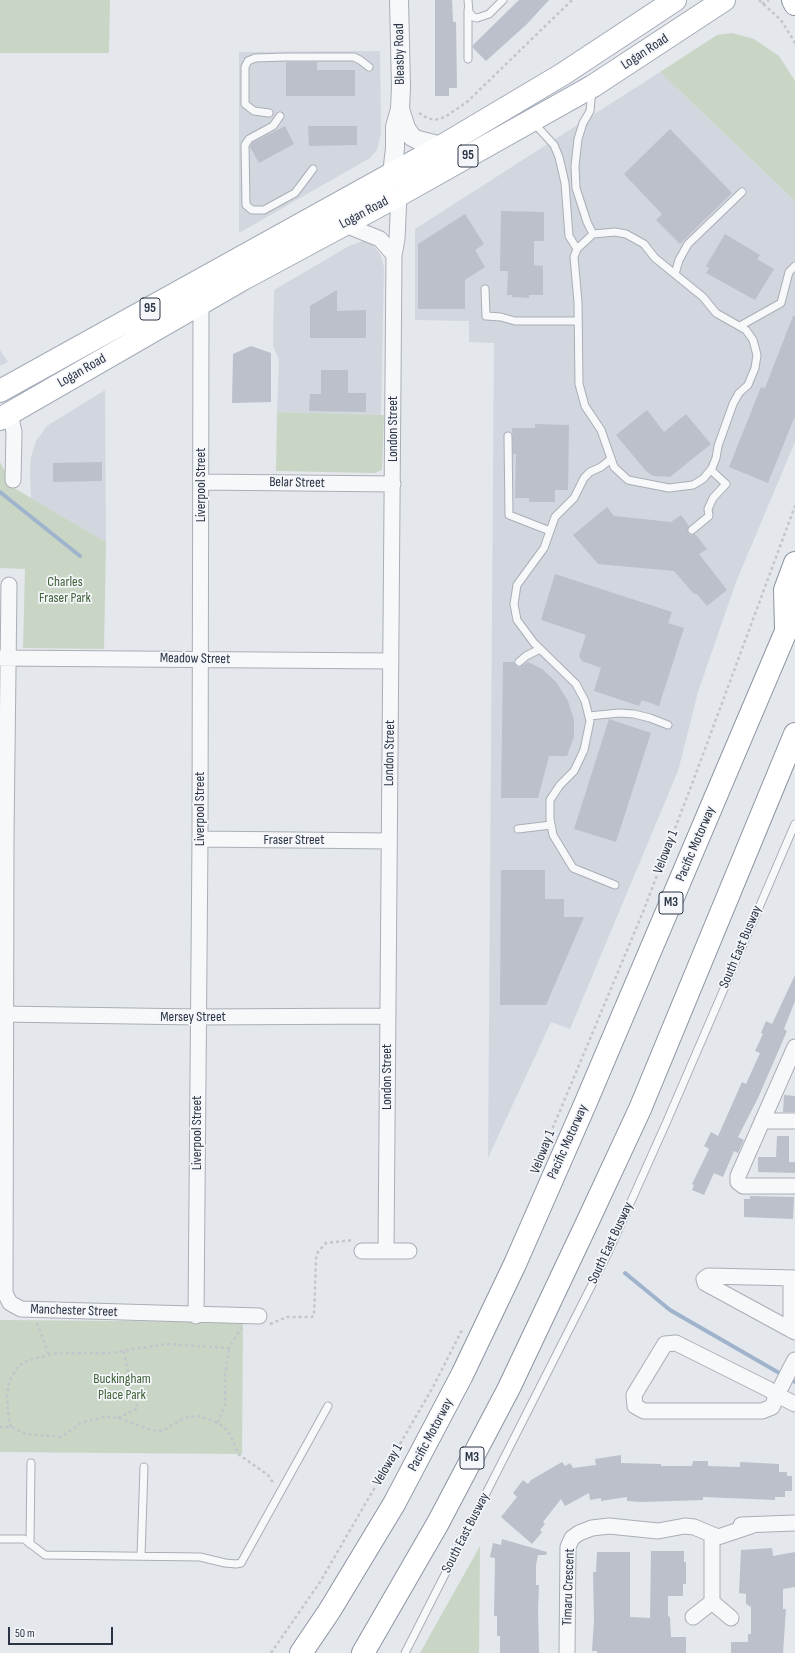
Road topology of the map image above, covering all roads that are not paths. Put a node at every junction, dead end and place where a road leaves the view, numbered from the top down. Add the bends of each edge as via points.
1 (399, 0) edge
2 (503, 0) edge
3 (676, 0) edge
4 (724, 0) edge
5 (793, 0) edge
6 (468, 3) edge
7 (795, 4) edge
8 (468, 59) dead end
9 (369, 67) dead end
10 (593, 86) junction
11 (400, 109) junction
12 (269, 113) dead end
13 (280, 116) dead end
14 (532, 120) junction
15 (442, 146) junction
16 (313, 169) dead end
17 (392, 174) junction
18 (742, 192) dead end
19 (399, 195) junction
20 (343, 224) junction
21 (593, 234) junction
22 (577, 249) junction
23 (394, 255) junction
24 (795, 266) edge
25 (675, 274) junction
26 (486, 289) dead end
27 (201, 303) junction
28 (578, 321) junction
29 (740, 326) junction
30 (0, 391) edge
31 (5, 416) edge
32 (508, 436) dead end
33 (610, 459) junction
34 (710, 470) junction
35 (12, 480) dead end
36 (201, 482) junction
37 (393, 484) junction
38 (692, 530) dead end
39 (550, 531) junction
40 (795, 563) edge
41 (9, 585) dead end
42 (795, 610) edge
43 (786, 630) junction
44 (540, 649) junction
45 (4, 658) edge
46 (200, 659) junction
47 (391, 661) junction
48 (519, 662) dead end
49 (589, 716) junction
50 (668, 726) dead end
51 (795, 734) edge
52 (795, 767) edge
53 (770, 796) junction
54 (795, 824) edge
55 (551, 825) junction
56 (518, 829) dead end
57 (3, 836) edge
58 (200, 840) junction
59 (389, 841) junction
60 (615, 884) dead end
61 (3, 1014) edge
62 (387, 1016) junction
63 (198, 1017) junction
64 (793, 1056) edge
65 (762, 1121) junction
66 (795, 1121) edge
67 (795, 1186) edge
68 (360, 1245) road end
69 (386, 1251) junction
70 (409, 1251) dead end
71 (793, 1278) edge
72 (196, 1316) junction
73 (254, 1316) road end
74 (793, 1331) edge
75 (792, 1365) edge
76 (780, 1389) junction
77 (795, 1404) edge
78 (328, 1406) dead end
79 (31, 1463) dead end
80 (144, 1467) dead end
81 (795, 1523) edge
82 (712, 1536) junction
83 (0, 1539) edge
84 (30, 1544) junction
85 (141, 1556) junction
86 (712, 1602) junction
87 (694, 1617) dead end
88 (731, 1618) dead end
89 (301, 1653) edge
90 (363, 1653) edge
91 (405, 1653) edge
92 (567, 1653) edge

1 - 11 street, Bleasby Road
2 - 6 lane via 482,18 473,17
3 - 15 main road, Logan Road / 95 via 563,74
4 - 10 main road, Logan Road / 95
5 - 7 main road
6 - 8 lane
9 - 12 lane via 354,57 286,57 248,61 245,67 245,104 254,111
10 - 14 main road, Logan Road / 95
10 - 21 lane via 590,111 578,139 575,166 576,188
11 - 15 street, Bleasby Road via 412,137
11 - 17 street, Bleasby Road via 395,127
13 - 16 lane via 273,126 249,139 246,145 246,205 252,210 264,210 296,193
14 - 19 main road, Logan Road / 95
14 - 22 lane via 546,134 559,157 565,183 569,236
15 - 17 main road, Logan Road / 95
17 - 30 main road, Logan Road / 95
18 - 25 lane via 688,244
19 - 20 main road, Logan Road / 95
19 - 23 street, London Street
20 - 23 street via 380,239
20 - 27 main road, Logan Road / 95
21 - 22 lane
21 - 25 lane via 626,234 644,244 655,258
22 - 28 lane via 574,257
23 - 37 street, London Street
24 - 29 lane via 789,272 781,303
25 - 29 lane via 703,297 716,313
26 - 28 lane via 486,316 515,321
27 - 31 main road, Logan Road / 95
27 - 36 street, Liverpool Street
28 - 33 lane via 579,384 585,406 601,430
29 - 34 lane via 753,340 755,368 748,385 733,404
31 - 35 street via 14,432
32 - 39 lane via 509,515
33 - 34 lane via 614,467 628,480 669,488 692,485 703,479
33 - 39 lane via 584,478 574,498 554,517
34 - 38 lane via 726,484 712,498 708,509 709,516
36 - 37 street, Belar Street
36 - 46 street, Liverpool Street
37 - 47 street, London Street
39 - 44 lane via 544,548 517,585 514,604 517,620
40 - 43 main road via 785,590
41 - 45 street, Manchester Street
42 - 43 main road, Pacific Motorway / M3
43 - 89 main road, Pacific Motorway / M3 via 516,1264 462,1375 394,1504
44 - 48 lane
44 - 49 lane via 576,684
45 - 46 street, Meadow Street
45 - 57 street, Manchester Street
46 - 47 street, Meadow Street
46 - 58 street, Liverpool Street
47 - 59 street, London Street
49 - 50 lane via 634,714
49 - 55 lane via 584,750 574,771 550,800
51 - 53 main road, M3
52 - 53 main road
53 - 90 main road, M3 via 640,1109 512,1381 438,1523
54 - 91 lane, South East Busway via 608,1253
55 - 56 lane
55 - 60 lane via 553,834 573,868
57 - 61 street, Manchester Street
58 - 59 street, Fraser Street
58 - 63 street, Liverpool Street
59 - 62 street, London Street
61 - 63 street, Mersey Street
61 - 72 street, Manchester Street via 5,1293 10,1303 21,1309
62 - 63 street, Mersey Street
62 - 69 street, London Street
63 - 72 street, Liverpool Street
64 - 65 street
65 - 66 street
65 - 67 street via 738,1176 738,1182 743,1186
68 - 69 street
69 - 70 street
71 - 74 street
71 - 74 street via 708,1276 704,1279 705,1283
72 - 73 street, Manchester Street
75 - 76 street
76 - 76 street via 772,1406 762,1411 644,1411 635,1406 634,1395 665,1344 676,1343
76 - 77 street
78 - 85 lane via 241,1562 225,1563 204,1557
79 - 84 lane
80 - 85 lane
81 - 82 street via 751,1526 724,1536
82 - 86 street
82 - 92 street, Timaru Crescent via 699,1539 674,1530 609,1526 592,1528 572,1538 568,1547
83 - 84 lane via 24,1540
84 - 85 lane via 45,1555
86 - 87 street
86 - 88 street

